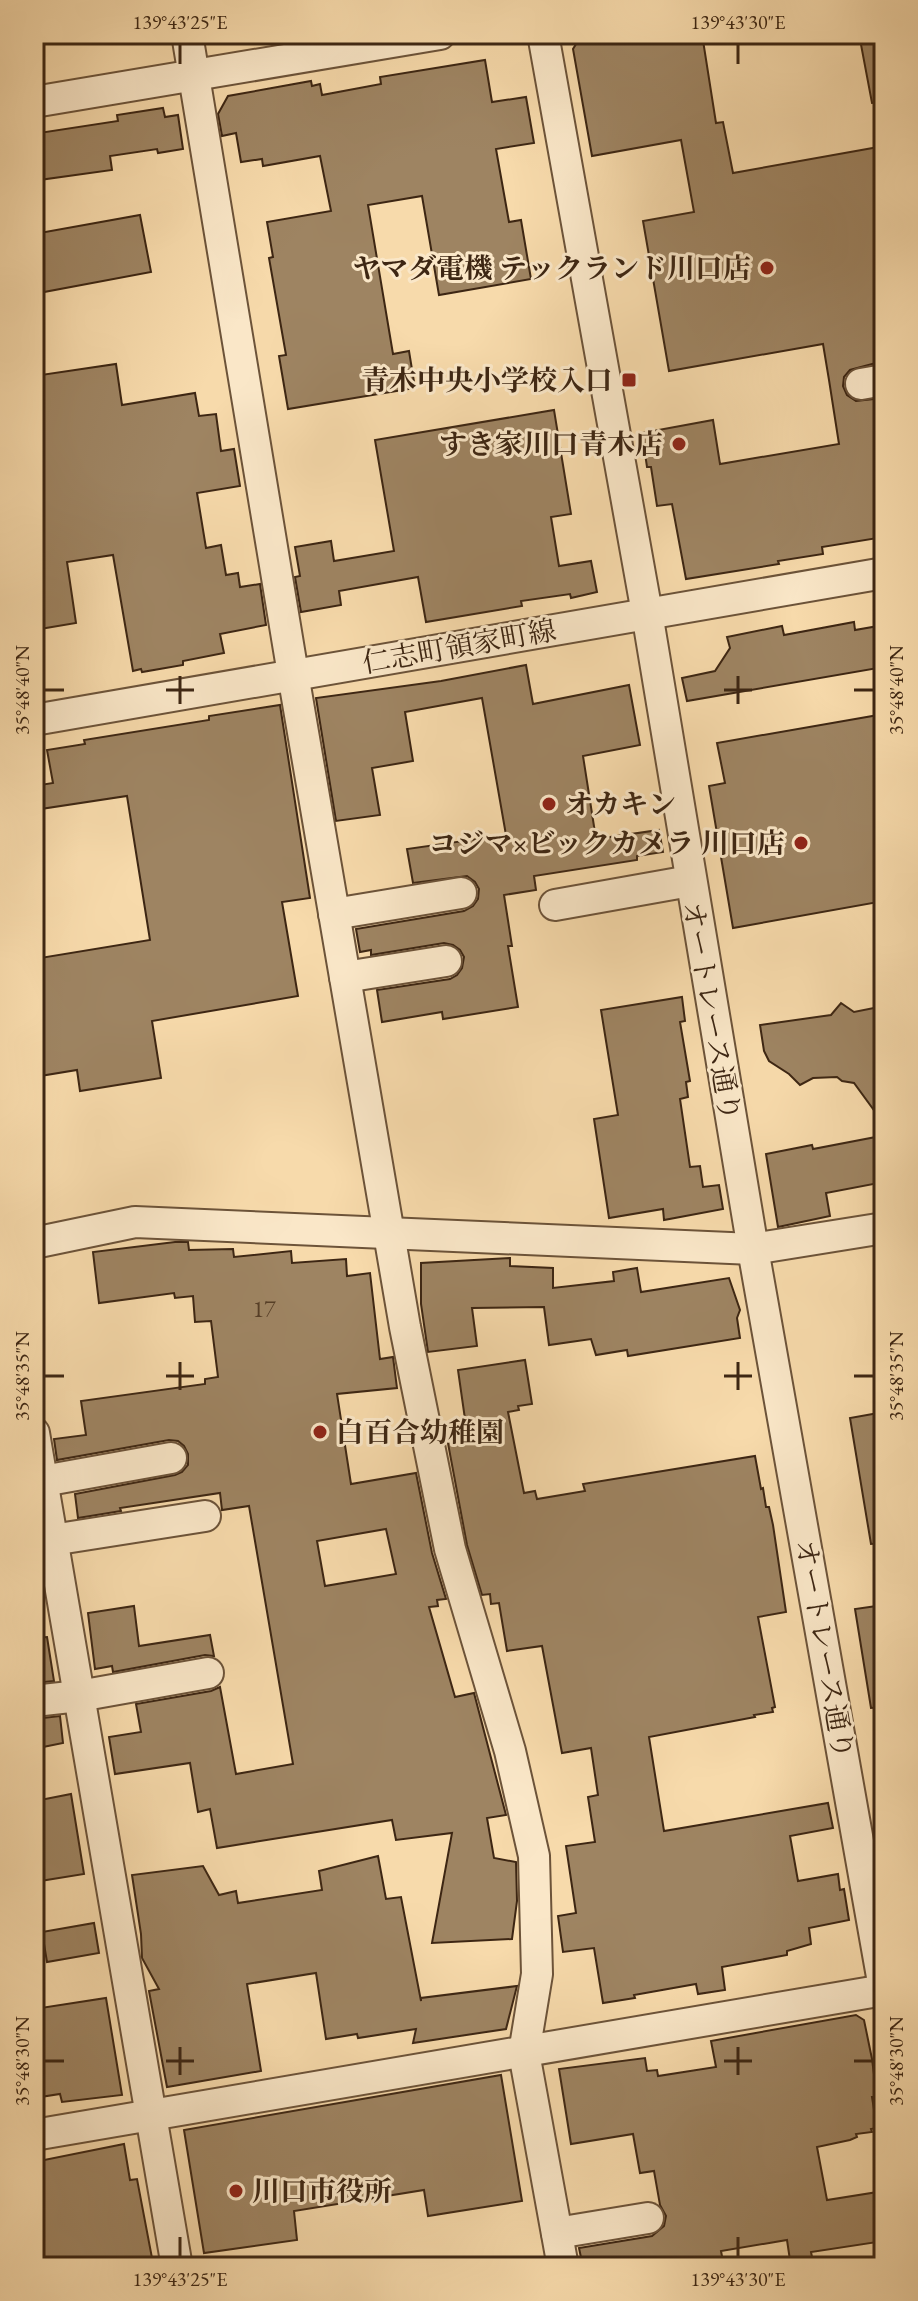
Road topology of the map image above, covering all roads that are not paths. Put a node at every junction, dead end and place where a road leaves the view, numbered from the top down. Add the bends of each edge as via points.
1 (187, 34) edge
2 (440, 34) edge
3 (543, 34) edge
4 (194, 75) junction
5 (34, 102) edge
6 (884, 573) edge
7 (647, 613) junction
8 (293, 674) junction
9 (34, 720) edge
10 (690, 881) junction
11 (461, 893) dead end
12 (555, 905) dead end
13 (334, 914) junction
14 (446, 961) dead end
15 (345, 977) junction
16 (884, 1228) edge
17 (389, 1232) junction
18 (34, 1243) edge
19 (753, 1249) junction
20 (34, 1433) edge
21 (171, 1458) dead end
22 (43, 1481) junction
23 (205, 1516) dead end
24 (52, 1540) junction
25 (46, 1573) edge
26 (208, 1673) dead end
27 (79, 1696) junction
28 (34, 1701) edge
29 (884, 1989) edge
30 (524, 2053) junction
31 (151, 2115) junction
32 (34, 2135) edge
33 (648, 2218) dead end
34 (557, 2233) junction
35 (177, 2267) edge
36 (563, 2267) edge

1 - 4 street
2 - 4 street
3 - 7 street, オートレース通り
4 - 5 street
4 - 8 street
6 - 7 street, 仁志町領家町線
7 - 8 street, 仁志町領家町線
7 - 10 street, オートレース通り
8 - 9 street, 仁志町領家町線
8 - 13 street
10 - 12 street
10 - 19 street, オートレース通り
11 - 13 street
13 - 15 street
14 - 15 street
15 - 17 street
16 - 19 street
17 - 18 street via 135,1222
17 - 19 street
17 - 30 street via 450,1549 510,1751 534,1856 537,1974
19 - 29 street, オートレース通り
20 - 22 street
21 - 22 street
22 - 24 street
23 - 24 street
24 - 25 street
25 - 27 street
26 - 27 street
27 - 28 street
27 - 31 street
29 - 30 street
30 - 31 street
30 - 34 street
31 - 32 street
31 - 35 street
33 - 34 street
34 - 36 street

